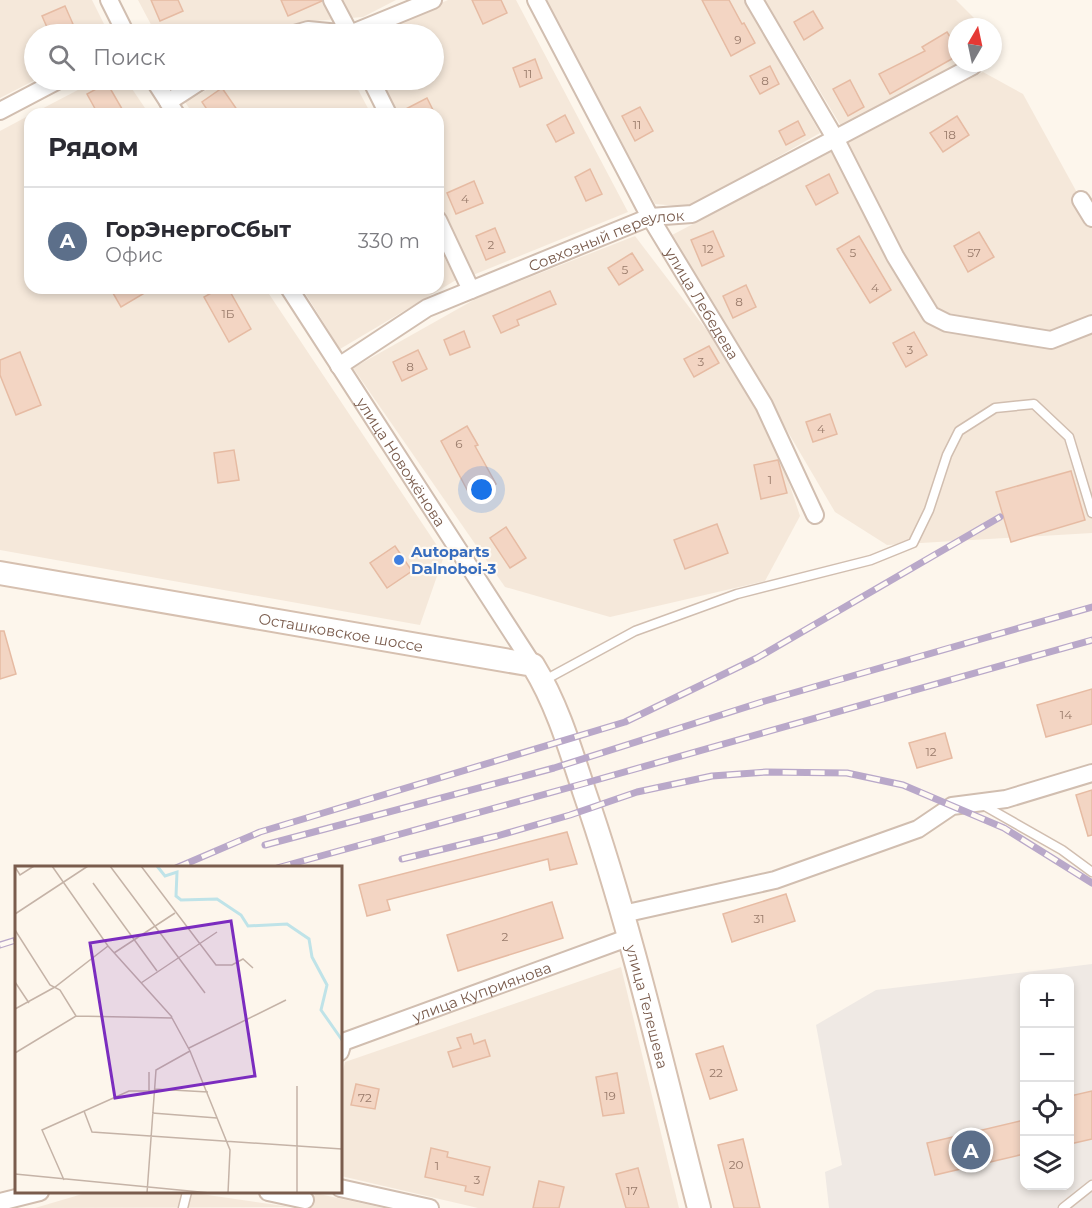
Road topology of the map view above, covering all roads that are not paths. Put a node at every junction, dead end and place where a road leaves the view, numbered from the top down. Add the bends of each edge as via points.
1 (109, 0) edge
2 (332, 0) edge
3 (433, 0) edge
4 (536, 0) edge
5 (754, 0) edge
6 (121, 24) edge
7 (345, 24) edge
8 (374, 24) edge
9 (962, 72) edge
10 (40, 90) edge
11 (160, 90) edge
12 (191, 90) edge
13 (376, 90) edge
14 (172, 108) edge
15 (385, 108) edge
16 (0, 111) edge
17 (835, 138) junction
18 (1081, 200) dead end
19 (650, 218) junction
20 (1092, 218) edge
21 (444, 233) edge
22 (471, 290) junction
23 (293, 294) edge
24 (1092, 324) edge
25 (339, 366) junction
26 (1092, 513) edge
27 (815, 514) dead end
28 (0, 573) edge
29 (538, 673) junction
30 (1092, 773) edge
31 (979, 803) junction
32 (1092, 873) edge
33 (623, 914) junction
34 (630, 937) junction
35 (342, 1045) edge
36 (1092, 1185) edge
37 (342, 1188) edge
38 (33, 1193) edge
39 (187, 1193) edge
40 (274, 1193) edge
41 (305, 1200) edge
42 (0, 1202) edge
43 (183, 1208) edge
44 (430, 1208) edge
45 (699, 1208) edge
46 (1063, 1208) edge

1 - 6 street
2 - 7 street
3 - 8 street
4 - 19 street, улица Лебедева
5 - 17 street
9 - 17 street, Совхозный переулок
10 - 16 street
11 - 14 street
12 - 14 street
13 - 15 street
17 - 19 street, Совхозный переулок via 692,214
17 - 24 street via 895,256 931,315 947,323 1051,340
18 - 20 street
19 - 22 street, Совхозный переулок
19 - 27 street, улица Лебедева via 764,405
21 - 22 street
22 - 25 street, Совхозный переулок via 427,308
23 - 25 street, улица Новожёнова
25 - 29 street, улица Новожёнова
26 - 29 lane via 1069,436 1034,404 995,408 958,431 913,543 871,560 737,594 635,631
28 - 29 street, Осташковское шоссе
29 - 33 street, улица Телешева via 571,748
30 - 31 street via 1006,799
31 - 32 lane via 1062,850
31 - 33 street via 952,806 918,829 775,880
33 - 34 street, улица Телешева
34 - 35 street, улица Куприянова
34 - 45 street, улица Телешева
36 - 46 lane
37 - 44 street
38 - 42 street
39 - 43 lane
40 - 41 street

